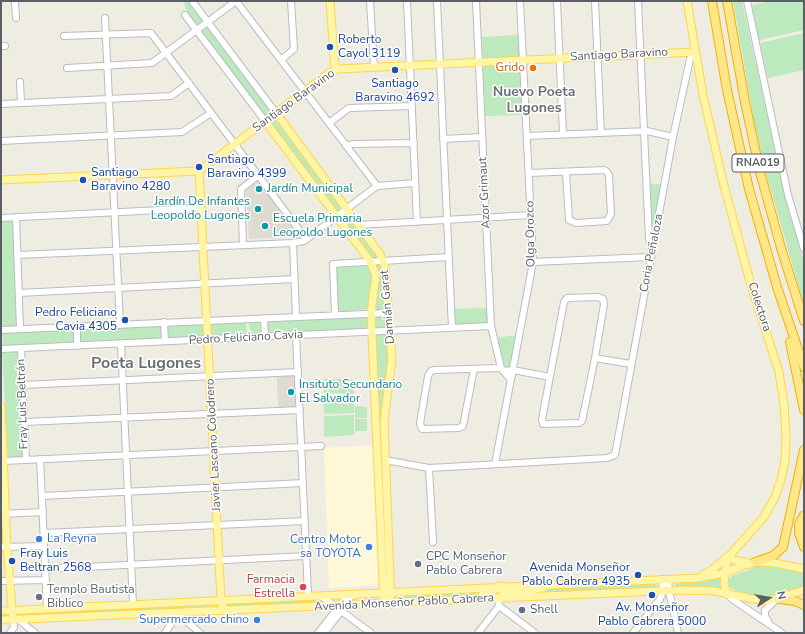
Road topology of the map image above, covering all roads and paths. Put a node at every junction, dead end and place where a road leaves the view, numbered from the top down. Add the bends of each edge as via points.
1 (16, 1) edge
2 (192, 1) edge
3 (236, 1) edge
4 (291, 1) edge
5 (330, 1) edge
6 (370, 1) edge
7 (407, 1) edge
8 (437, 1) edge
9 (476, 1) edge
10 (520, 1) edge
11 (557, 1) edge
12 (595, 1) edge
13 (638, 1) edge
14 (687, 1) edge
15 (712, 1) edge
16 (727, 1) edge
17 (747, 1) edge
18 (185, 15) dead end
19 (16, 18) dead end
20 (105, 18) dead end
21 (208, 22) junction
22 (197, 31) junction
23 (106, 34) junction
24 (64, 36) dead end
25 (695, 52) junction
26 (167, 53) junction
27 (641, 54) junction
28 (598, 56) junction
29 (559, 58) junction
30 (281, 60) junction
31 (524, 60) junction
32 (479, 62) junction
33 (440, 64) junction
34 (410, 65) junction
35 (108, 66) junction
36 (374, 67) junction
37 (67, 68) dead end
38 (335, 70) junction
39 (20, 82) dead end
40 (189, 83) junction
41 (304, 92) junction
42 (109, 98) junction
43 (21, 102) junction
44 (1, 104) edge
45 (412, 106) junction
46 (211, 113) junction
47 (276, 113) junction
48 (266, 121) junction
49 (329, 123) junction
50 (644, 131) junction
51 (601, 133) junction
52 (563, 134) junction
53 (111, 135) junction
54 (527, 136) junction
55 (482, 137) junction
56 (674, 137) junction
57 (443, 139) junction
58 (1, 141) edge
59 (414, 143) junction
60 (235, 144) junction
61 (346, 146) junction
62 (200, 171) junction
63 (566, 172) junction
64 (529, 173) junction
65 (113, 175) junction
66 (259, 175) junction
67 (1, 180) edge
68 (415, 183) junction
69 (377, 186) junction
70 (201, 208) junction
71 (346, 209) junction
72 (115, 212) junction
73 (531, 216) junction
74 (16, 217) junction
75 (336, 217) junction
76 (1, 218) edge
77 (486, 218) junction
78 (447, 220) junction
79 (417, 222) junction
80 (358, 225) junction
81 (306, 239) junction
82 (293, 243) junction
83 (243, 245) junction
84 (203, 247) junction
85 (652, 249) junction
86 (804, 249) edge
87 (117, 251) junction
88 (17, 255) junction
89 (448, 257) junction
90 (650, 257) junction
91 (383, 261) junction
92 (370, 262) junction
93 (533, 262) junction
94 (770, 266) junction
95 (294, 279) junction
96 (205, 283) junction
97 (119, 288) junction
98 (19, 293) junction
99 (389, 312) junction
100 (371, 313) junction
101 (335, 315) junction
102 (296, 316) junction
103 (264, 318) junction
104 (207, 320) junction
105 (804, 321) edge
106 (164, 322) junction
107 (120, 324) junction
108 (491, 326) junction
109 (76, 327) junction
110 (452, 328) junction
111 (20, 329) junction
112 (1, 330) edge
113 (372, 332) junction
114 (390, 332) junction
115 (296, 336) junction
116 (265, 337) junction
117 (208, 339) junction
118 (165, 341) junction
119 (121, 344) junction
120 (77, 346) junction
121 (21, 348) junction
122 (1, 349) edge
123 (595, 358) junction
124 (631, 364) junction
125 (804, 367) edge
126 (474, 369) junction
127 (502, 369) junction
128 (513, 370) junction
129 (298, 372) junction
130 (210, 377) junction
131 (550, 377) junction
132 (123, 380) junction
133 (511, 380) junction
134 (22, 385) junction
135 (1, 406) edge
136 (300, 410) junction
137 (804, 410) edge
138 (212, 413) junction
139 (124, 417) junction
140 (1, 420) edge
141 (24, 422) junction
142 (380, 441) junction
143 (321, 446) dead end
144 (302, 447) junction
145 (804, 450) edge
146 (214, 451) junction
147 (2, 452) edge
148 (126, 455) junction
149 (40, 459) junction
150 (26, 460) junction
151 (385, 460) junction
152 (4, 461) junction
153 (495, 464) junction
154 (429, 468) junction
155 (3, 483) edge
156 (303, 483) junction
157 (216, 487) junction
158 (128, 491) junction
159 (42, 496) junction
160 (43, 512) junction
161 (3, 514) edge
162 (804, 515) edge
163 (305, 521) junction
164 (217, 524) junction
165 (130, 529) junction
166 (44, 533) junction
167 (433, 542) dead end
168 (44, 546) junction
169 (4, 547) edge
170 (804, 547) edge
171 (306, 556) junction
172 (729, 556) junction
173 (219, 561) junction
174 (754, 563) junction
175 (131, 564) junction
176 (45, 569) junction
177 (804, 569) edge
178 (726, 573) junction
179 (692, 578) junction
180 (665, 579) junction
181 (9, 580) junction
182 (46, 580) junction
183 (1, 581) edge
184 (500, 586) junction
185 (804, 590) edge
186 (387, 591) junction
187 (666, 591) junction
188 (362, 593) junction
189 (727, 593) junction
190 (318, 595) junction
191 (308, 596) junction
192 (511, 598) junction
193 (778, 599) junction
194 (221, 600) junction
195 (451, 601) junction
196 (498, 602) junction
197 (133, 604) junction
198 (387, 604) junction
199 (804, 605) edge
200 (47, 608) junction
201 (339, 609) junction
202 (11, 610) junction
203 (1, 611) edge
204 (230, 611) junction
205 (178, 614) junction
206 (2, 621) edge
207 (16, 621) junction
208 (768, 623) junction
209 (10, 633) edge
210 (35, 633) edge
211 (165, 633) edge
212 (200, 633) edge
213 (318, 633) edge
214 (324, 633) edge
215 (364, 633) edge
216 (370, 633) edge
217 (478, 633) edge
218 (535, 633) edge
219 (633, 633) edge
220 (638, 633) edge
221 (678, 633) edge
222 (782, 633) edge

1 - 19 street
2 - 21 street, Damián Garat
3 - 21 street
3 - 30 street
4 - 30 street via 294,49
5 - 38 main road
6 - 36 street
7 - 34 street
8 - 33 street
9 - 32 street, Azor Grimaut
10 - 31 street, Olga Orozco
11 - 29 street
12 - 28 street
13 - 27 street
14 - 25 main road, Colectora
15 - 94 highway, RNA019 via 739,147
16 - 105 highway, RNA019 via 743,95 759,165
17 - 86 street via 788,195
18 - 22 street, Damián Garat
20 - 23 street
21 - 22 street
21 - 47 street, Damián Garat
22 - 26 street
22 - 48 street, Damián Garat
23 - 24 street
23 - 26 street via 149,32
23 - 35 street
25 - 27 main road, Santiago Baravino
25 - 56 street, Coria Peñaloza via 690,59
25 - 172 main road, Colectora via 723,182 751,285 776,362 785,415 785,461 778,489 764,517
26 - 35 street via 149,64
26 - 40 street
27 - 28 main road, Santiago Baravino
27 - 50 street
28 - 29 main road, Santiago Baravino
28 - 51 street
29 - 31 main road, Santiago Baravino
29 - 52 street
30 - 41 street
31 - 32 main road, Santiago Baravino
31 - 54 street, Olga Orozco
32 - 33 main road, Santiago Baravino
32 - 55 street, Azor Grimaut
33 - 34 main road, Santiago Baravino
33 - 57 street
34 - 36 main road, Santiago Baravino
34 - 45 street
35 - 37 street
35 - 42 street
36 - 38 main road, Santiago Baravino
38 - 41 main road, Santiago Baravino
39 - 43 street
40 - 42 street via 172,95
40 - 46 street
41 - 47 main road, Santiago Baravino
41 - 49 street
42 - 43 street
42 - 53 street
43 - 44 street
45 - 49 street via 349,108
45 - 59 street
46 - 53 street via 182,132
46 - 60 street
47 - 48 main road, Santiago Baravino
47 - 71 main road, Damián Garat
48 - 60 main road, Santiago Baravino
48 - 75 main road, Damián Garat
49 - 61 street
50 - 51 street
50 - 56 street
50 - 85 street via 649,239
51 - 52 street
52 - 54 street
53 - 58 street
53 - 65 street
54 - 64 street, Olga Orozco
55 - 57 street
55 - 77 street, Azor Grimaut
56 - 85 street, Coria Peñaloza
57 - 78 street
59 - 61 street
59 - 68 street
60 - 62 main road, Santiago Baravino
60 - 66 street
61 - 69 street
62 - 65 main road
62 - 70 main road, Javier Lascano Colodrero
63 - 63 street via 608,172 611,214 607,221 576,223 569,220
63 - 64 street
64 - 73 street, Olga Orozco
65 - 67 main road
65 - 72 street
66 - 81 street
66 - 83 street via 241,189
68 - 69 street
68 - 79 street
69 - 71 street
70 - 72 street
70 - 84 main road, Javier Lascano Colodrero
71 - 75 street
71 - 80 main road, Damián Garat
72 - 74 street
72 - 87 street
73 - 77 street
73 - 93 street, Olga Orozco
74 - 76 street
74 - 88 street
75 - 81 street
75 - 92 main road, Damián Garat
77 - 78 street
77 - 108 street, Azor Grimaut
78 - 79 street
78 - 89 street
79 - 80 street
80 - 91 main road, Damián Garat
81 - 82 street
82 - 83 street
82 - 95 street
83 - 84 street
84 - 87 street
84 - 96 main road, Javier Lascano Colodrero
85 - 90 street, Coria Peñaloza
87 - 88 street
87 - 97 street
88 - 98 street
89 - 91 street
89 - 110 street
90 - 93 street
90 - 124 street, Coria Peñaloza
91 - 92 street
91 - 99 main road, Damián Garat
92 - 100 main road, Damián Garat via 376,278
92 - 101 street via 333,264
93 - 128 street, Olga Orozco
94 - 125 highway, RNA019
94 - 137 highway via 775,297 791,348
95 - 96 street
95 - 102 street
96 - 97 street
96 - 104 main road, Javier Lascano Colodrero
97 - 98 street
97 - 107 street
98 - 111 street
99 - 100 street, Pedro Feliciano Cavia
99 - 114 main road, Damián Garat
100 - 101 street, Pedro Feliciano Cavia
100 - 113 main road, Damián Garat
101 - 102 street, Pedro Feliciano Cavia
102 - 103 street, Pedro Feliciano Cavia
103 - 104 street, Pedro Feliciano Cavia
103 - 116 street
104 - 106 street, Pedro Feliciano Cavia
104 - 117 main road, Javier Lascano Colodrero
106 - 107 street, Pedro Feliciano Cavia
106 - 118 street
107 - 109 street, Pedro Feliciano Cavia
108 - 110 street, Pedro Feliciano Cavia
108 - 127 street, Azor Grimaut
109 - 111 street, Pedro Feliciano Cavia
109 - 120 street
110 - 114 street, Pedro Feliciano Cavia
111 - 112 street, Pedro Feliciano Cavia
113 - 114 street, Pedro Feliciano Cavia
113 - 115 street, Pedro Feliciano Cavia
113 - 142 main road, Damián Garat
114 - 142 main road, Damián Garat via 391,364
115 - 116 street, Pedro Feliciano Cavia
115 - 129 street
116 - 117 street, Pedro Feliciano Cavia
117 - 118 street, Pedro Feliciano Cavia
117 - 130 main road, Javier Lascano Colodrero
118 - 119 street, Pedro Feliciano Cavia
119 - 120 street, Pedro Feliciano Cavia
119 - 132 street
120 - 121 street, Pedro Feliciano Cavia
121 - 122 street, Pedro Feliciano Cavia
121 - 134 street, Fray Luis Beltrán
123 - 124 street
123 - 131 street via 581,422 547,425 542,422
123 - 131 street via 603,299 567,298 564,302
124 - 153 street, Coria Peñaloza via 615,455 607,458
126 - 126 street via 431,371 420,423 422,428 462,426
126 - 127 street
127 - 128 street
127 - 133 street, Azor Grimaut
128 - 131 street
128 - 133 street, Olga Orozco
129 - 130 street
129 - 136 street
130 - 132 street
130 - 138 main road, Javier Lascano Colodrero
132 - 134 street
132 - 139 street
133 - 153 street, Olga Orozco
134 - 141 street, Fray Luis Beltrán
135 - 140 main road, Fray Luis Beltrán
136 - 138 street
136 - 144 street
138 - 139 street
138 - 146 main road, Javier Lascano Colodrero
139 - 141 street
139 - 148 street
140 - 147 main road, Fray Luis Beltrán
141 - 150 street, Fray Luis Beltrán
142 - 151 main road, Damián Garat
142 - 186 main road, Damián Garat
143 - 144 street
144 - 146 street
144 - 156 street
145 - 174 highway via 783,547 773,556
146 - 148 street
146 - 157 main road, Javier Lascano Colodrero
147 - 152 main road, Fray Luis Beltrán
148 - 149 street
148 - 158 street
149 - 150 street
149 - 159 street
150 - 152 street
151 - 154 street
151 - 186 main road, Damián Garat
152 - 155 main road, Fray Luis Beltrán
153 - 154 street
154 - 167 street
155 - 161 main road, Fray Luis Beltrán
156 - 157 street
156 - 163 street
157 - 158 street
157 - 164 main road, Javier Lascano Colodrero
158 - 159 street
158 - 165 street
159 - 160 street
160 - 161 street
160 - 166 street
161 - 169 main road, Fray Luis Beltrán
162 - 170 highway via 799,533
163 - 164 street
163 - 171 street
164 - 165 street
164 - 173 main road, Javier Lascano Colodrero
165 - 166 street
165 - 175 street
166 - 168 street
168 - 169 street
168 - 176 street
169 - 181 main road, Fray Luis Beltrán
171 - 173 street
171 - 191 street
172 - 174 main road via 734,560
172 - 178 main road
172 - 179 main road, Colectora via 712,570
173 - 175 street
173 - 194 main road, Javier Lascano Colodrero
174 - 177 main road via 775,563
174 - 178 main road
175 - 176 street
175 - 197 street
176 - 182 street
178 - 179 main road
178 - 189 main road via 724,584
179 - 180 main road
180 - 184 main road, Avenida Monseñor Pablo Cabrera via 560,583 512,592
180 - 187 street
181 - 182 street
181 - 183 street
181 - 202 main road, Fray Luis Beltrán
182 - 200 street
184 - 186 main road, Avenida Monseñor Pablo Cabrera
184 - 192 main road via 505,595
184 - 195 main road via 490,595 461,597
185 - 193 main road, Avenida Monseñor Pablo Cabrera
186 - 188 main road, Avenida Monseñor Pablo Cabrera
186 - 198 main road, Damián Garat
187 - 189 main road, Avenida Monseñor Pablo Cabrera via 703,590
187 - 192 main road, Avenida Monseñor Pablo Cabrera
187 - 219 street
187 - 220 street via 665,598
187 - 221 street
188 - 190 main road, Avenida Monseñor Pablo Cabrera
188 - 201 street via 347,598
189 - 193 main road, Avenida Monseñor Pablo Cabrera via 758,600
189 - 208 street via 730,598
190 - 191 main road, Avenida Monseñor Pablo Cabrera
190 - 201 street
191 - 194 main road, Avenida Monseñor Pablo Cabrera
192 - 196 main road, Avenida Monseñor Pablo Cabrera
193 - 199 highway
193 - 208 street via 765,610
194 - 197 main road, Avenida Monseñor Pablo Cabrera
194 - 204 main road via 223,608
194 - 205 main road via 215,607 188,609
195 - 196 main road, Avenida Monseñor Pablo Cabrera
195 - 198 main road, Avenida Monseñor Pablo Cabrera
196 - 217 street
196 - 218 street
197 - 200 main road, Avenida Monseñor Pablo Cabrera
198 - 201 main road, Avenida Monseñor Pablo Cabrera
200 - 202 main road, Avenida Monseñor Pablo Cabrera
201 - 204 main road, Avenida Monseñor Pablo Cabrera via 325,607
201 - 213 street
201 - 214 street
201 - 215 street
201 - 216 street
202 - 203 main road, Avenida Monseñor Pablo Cabrera
202 - 207 main road, Fray Luis Beltrán
204 - 205 main road, Avenida Monseñor Pablo Cabrera
205 - 207 main road, Avenida Monseñor Pablo Cabrera
205 - 211 street
205 - 212 street
206 - 207 main road, Avenida Monseñor Pablo Cabrera
207 - 209 street
207 - 210 street
208 - 222 street

